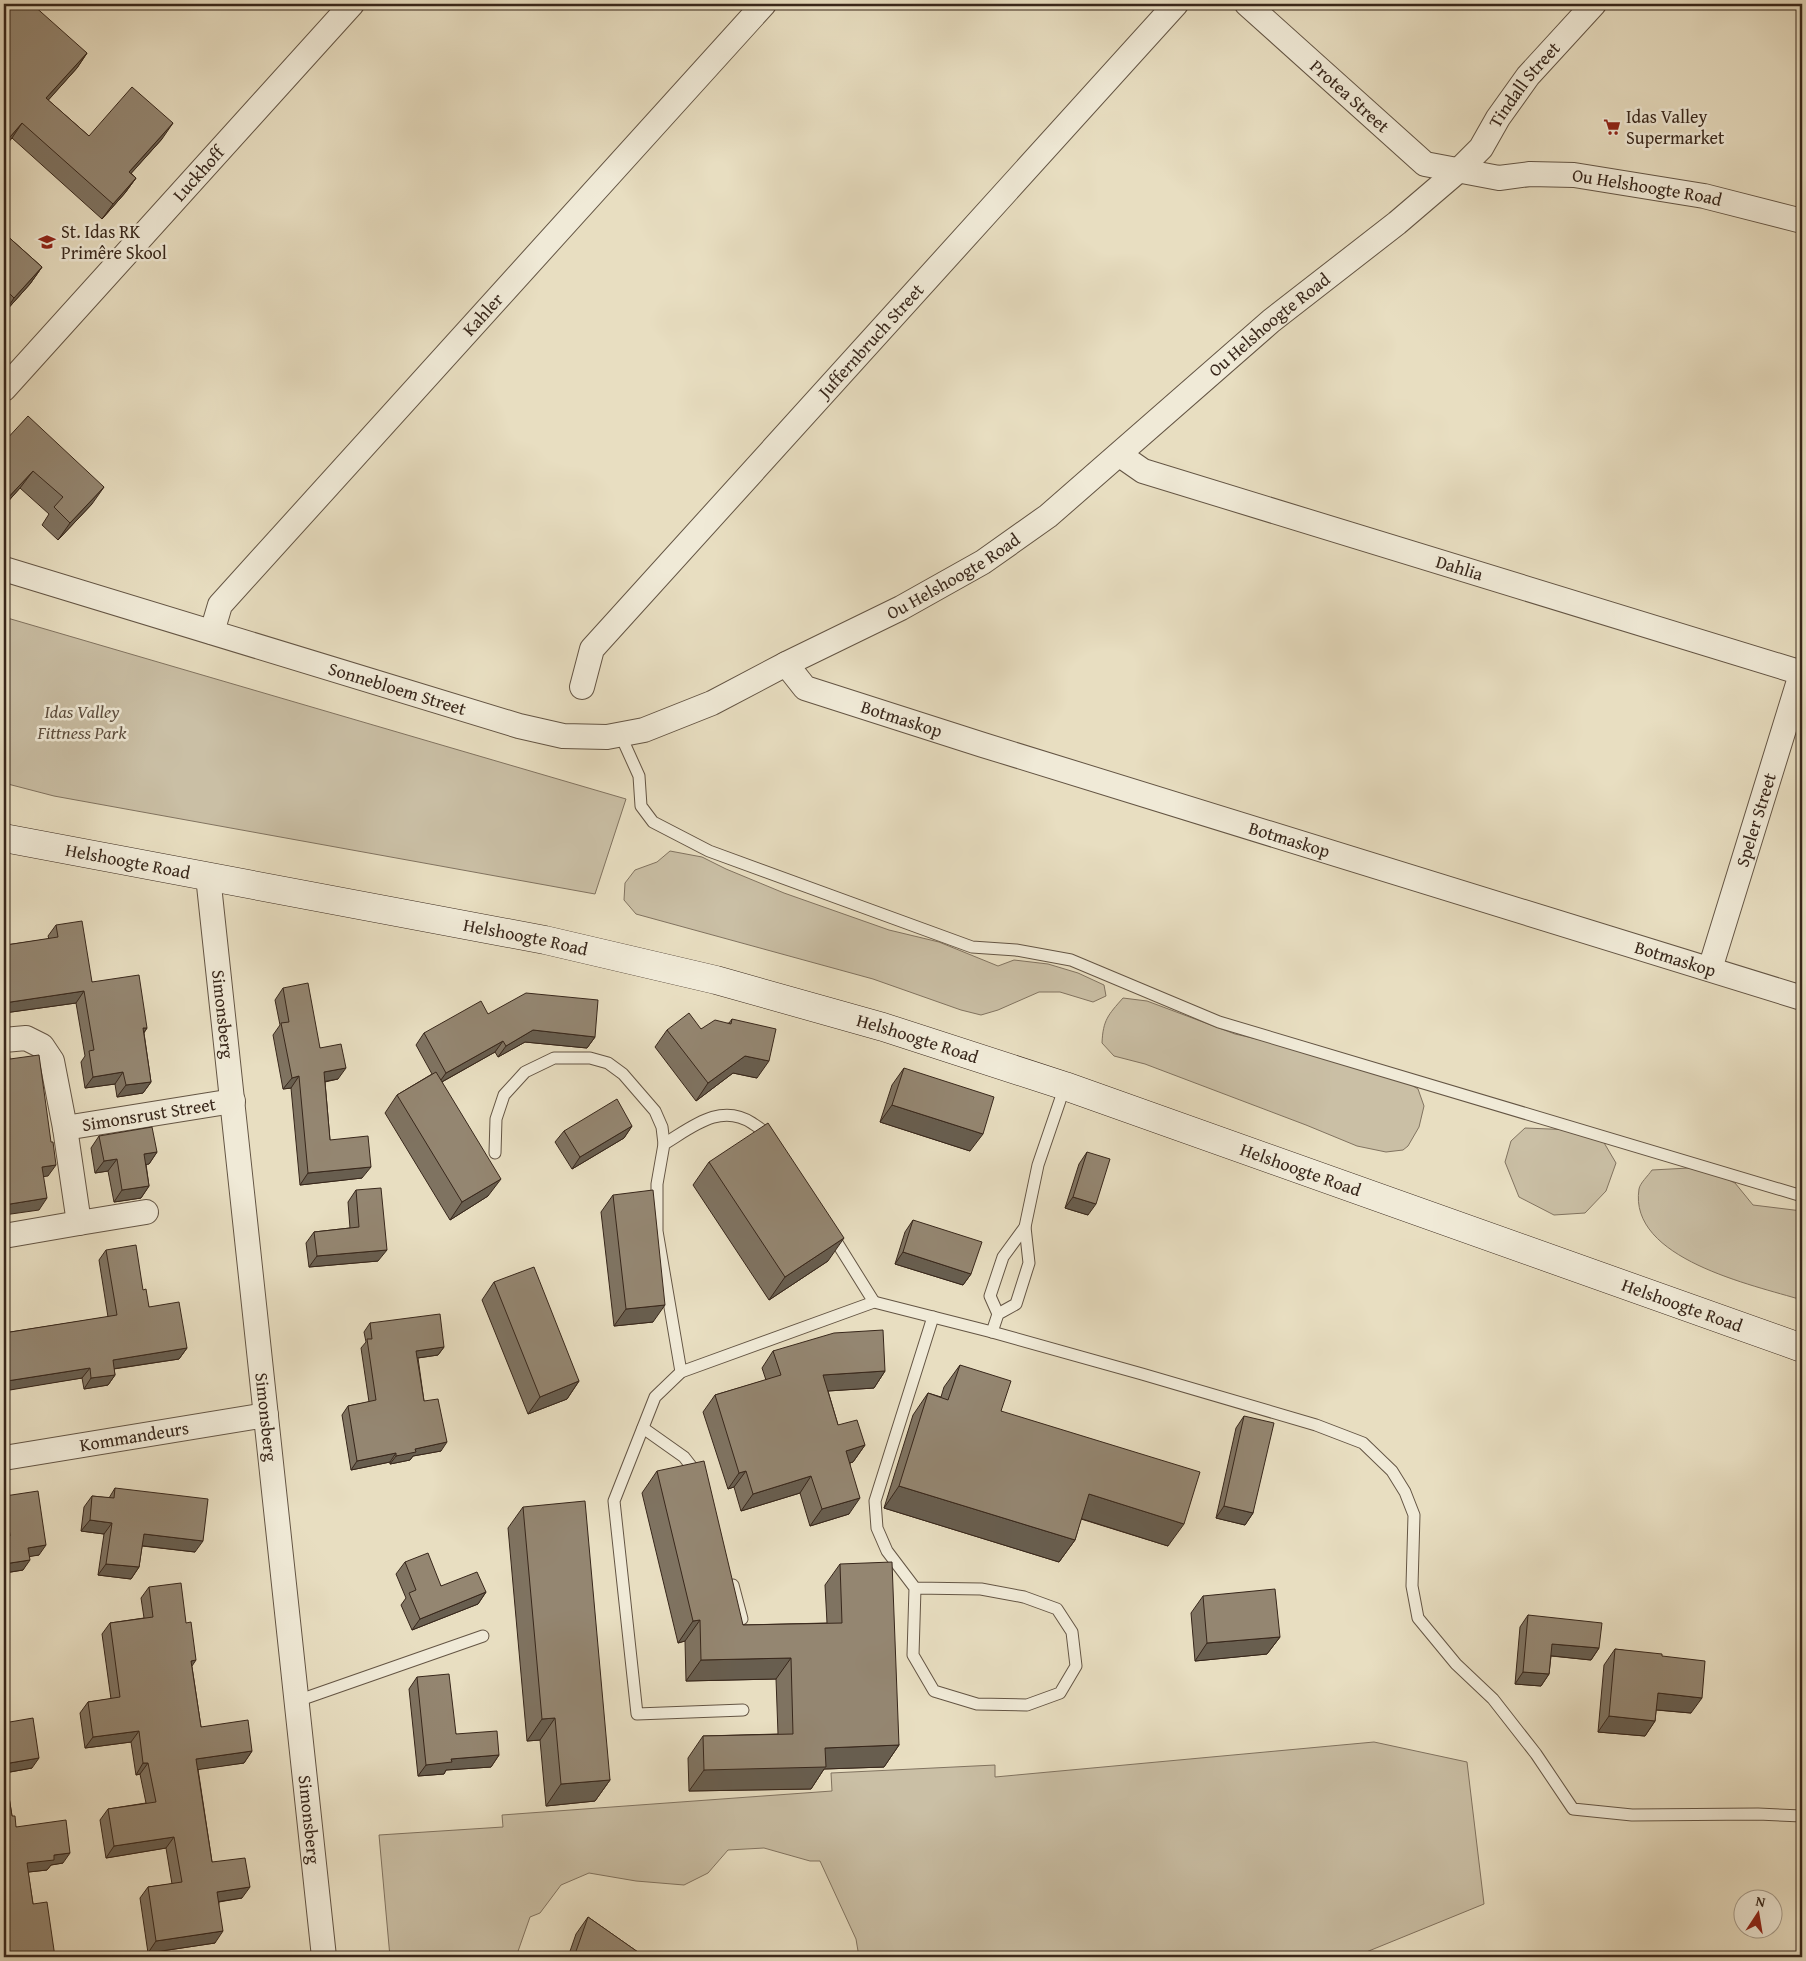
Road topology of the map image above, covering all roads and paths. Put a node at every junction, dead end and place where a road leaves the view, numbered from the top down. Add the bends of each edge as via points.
1 (352, 4) edge
2 (764, 4) edge
3 (1176, 4) edge
4 (1247, 4) edge
5 (1594, 4) edge
6 (1459, 170) junction
7 (1802, 221) edge
8 (4, 389) edge
9 (1120, 455) junction
10 (4, 568) edge
11 (212, 632) junction
12 (786, 664) junction
13 (1802, 672) edge
14 (582, 686) dead end
15 (620, 734) junction
16 (5, 839) edge
17 (208, 876) junction
18 (1710, 970) junction
19 (1802, 998) edge
20 (4, 1040) edge
21 (1065, 1086) junction
22 (233, 1101) junction
23 (65, 1128) junction
24 (664, 1144) junction
25 (775, 1144) edge
26 (495, 1153) dead end
27 (1802, 1196) edge
28 (146, 1212) dead end
29 (79, 1223) junction
30 (827, 1227) edge
31 (1026, 1227) junction
32 (4, 1236) edge
33 (874, 1302) junction
34 (998, 1314) junction
35 (933, 1317) junction
36 (992, 1332) junction
37 (1802, 1348) edge
38 (680, 1372) junction
39 (266, 1415) junction
40 (643, 1428) junction
41 (4, 1458) edge
42 (704, 1485) edge
43 (730, 1573) edge
44 (915, 1588) junction
45 (742, 1619) edge
46 (483, 1636) dead end
47 (297, 1701) junction
48 (742, 1710) dead end
49 (1802, 1816) edge
50 (324, 1957) edge

1 - 8 street, Luckhoff
2 - 11 street, Kahler via 220,605
3 - 14 street, Juffernbruch Street via 592,649
4 - 6 street, Protea Street via 1424,164
5 - 6 street, Tindall Street via 1528,76 1481,148
6 - 7 street, Ou Helshoogte Road via 1499,178 1530,174 1574,175 1704,196
6 - 9 street, Ou Helshoogte Road via 1271,321
9 - 12 street, Ou Helshoogte Road via 1048,516 983,562 901,608
9 - 13 street, Dahlia via 1143,471
10 - 11 street, Sonnebloem Street
11 - 15 street, Sonnebloem Street via 519,726 563,736 607,737
12 - 15 street, Sonnebloem Street via 712,703 644,730
12 - 18 street, Botmaskop via 805,688
13 - 18 street, Speler Street
15 - 27 lane via 639,776 641,806 653,822 709,851 972,947 1016,950 1071,960 1219,1022
16 - 17 main road, Helshoogte Road
17 - 21 main road, Helshoogte Road via 545,940 716,980 883,1027
17 - 22 street, Simonsberg
18 - 19 street, Botmaskop
20 - 23 street, Simonsrust Street via 26,1038 42,1046 52,1061
21 - 31 lane via 1038,1165
21 - 37 main road, Helshoogte Road
22 - 23 street, Simonsrust Street
22 - 39 street, Simonsberg
23 - 29 street, Simonsrust Street
24 - 25 lane via 714,1116 734,1115 766,1133
24 - 26 lane via 662,1127 655,1111 623,1074 608,1063 590,1058 554,1058 525,1072 504,1095 496,1119
24 - 38 lane via 657,1184 657,1231
28 - 29 street
29 - 32 street
30 - 33 lane
31 - 34 lane via 1003,1257 990,1296
31 - 34 lane via 1029,1263 1016,1304
33 - 35 lane
33 - 38 lane
34 - 36 lane
35 - 36 lane
35 - 44 lane via 875,1501 877,1528 887,1551
36 - 49 lane via 1316,1425 1363,1443 1392,1471 1414,1515 1412,1586 1418,1618 1456,1664 1493,1699 1573,1809 1632,1816
38 - 40 lane via 655,1397
39 - 41 street, Kommandeurs
39 - 47 street, Simonsberg
40 - 42 lane via 684,1457
40 - 48 lane via 614,1500 637,1714
43 - 45 lane
44 - 44 lane via 914,1655 934,1691 977,1704 1027,1706 1060,1693 1076,1666 1072,1632 1057,1609 980,1589
46 - 47 lane
47 - 50 street, Simonsberg

